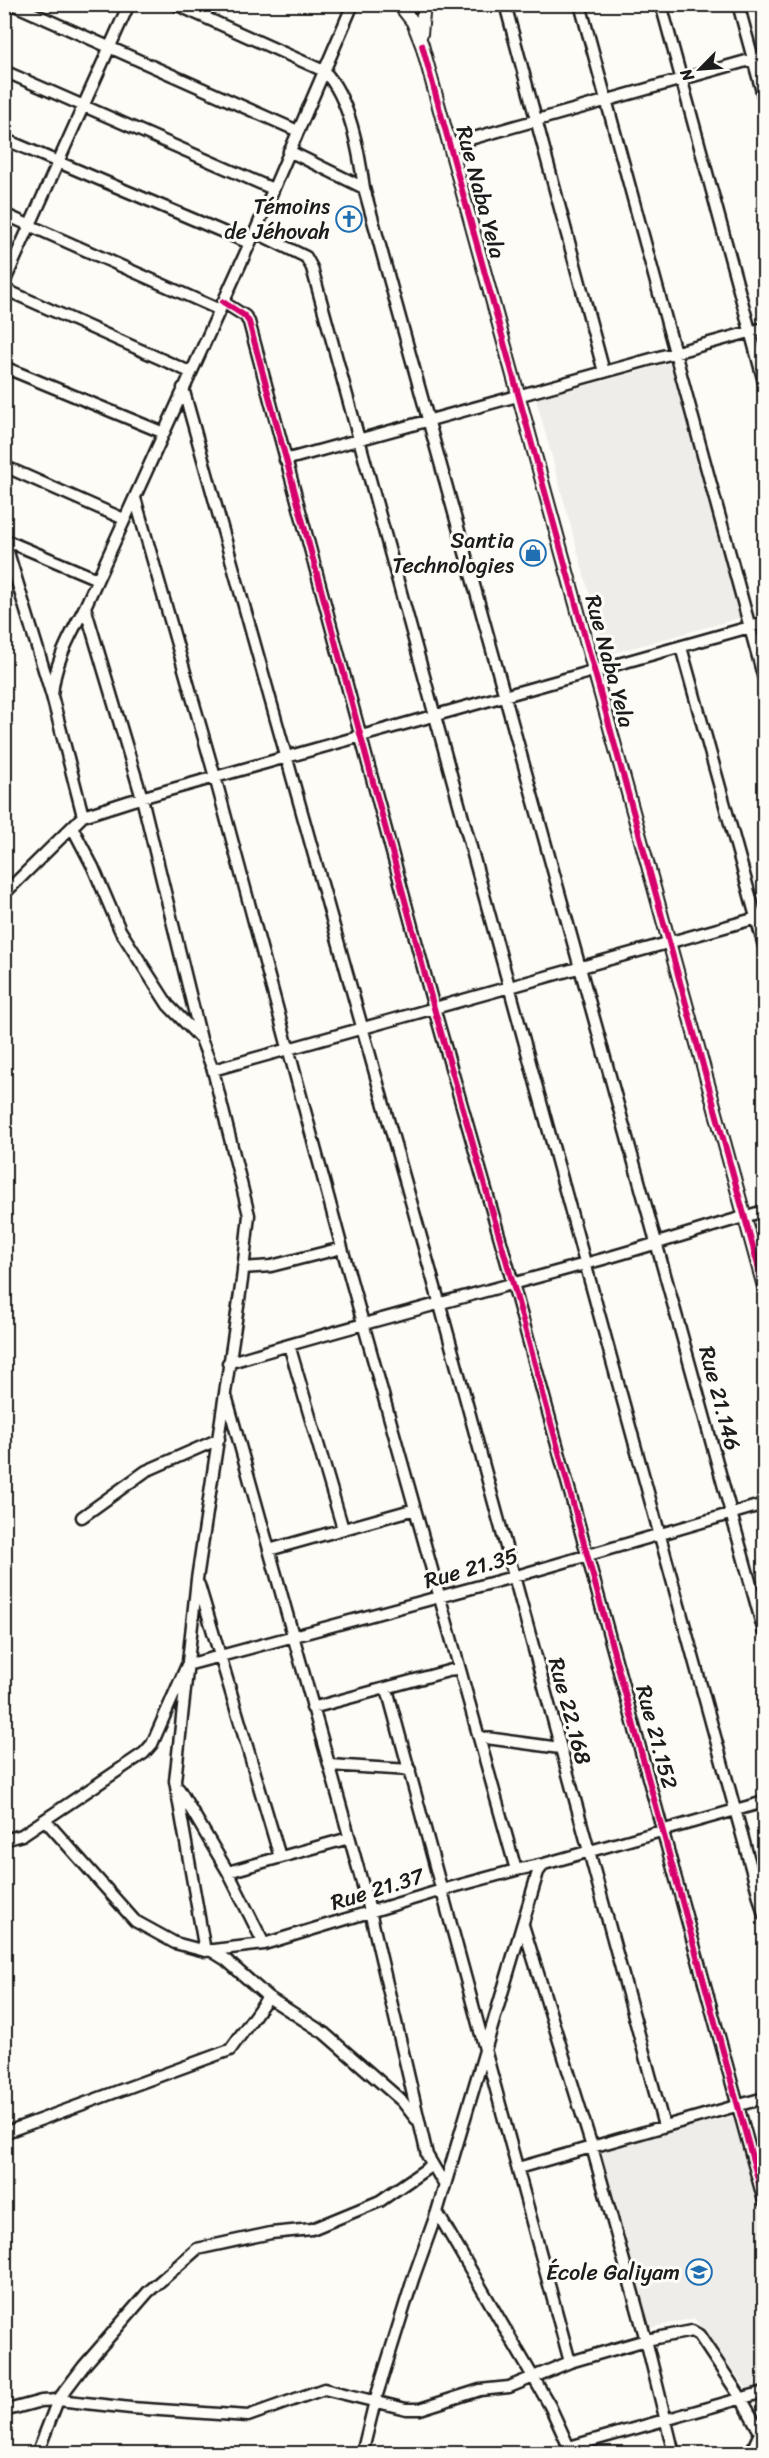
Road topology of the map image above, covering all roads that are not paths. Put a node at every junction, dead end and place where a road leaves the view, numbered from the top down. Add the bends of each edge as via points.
1 (12, 4) edge
2 (129, 4) edge
3 (175, 4) edge
4 (210, 4) edge
5 (353, 4) edge
6 (399, 4) edge
7 (424, 4) edge
8 (505, 4) edge
9 (580, 4) edge
10 (660, 4) edge
11 (738, 4) edge
12 (204, 17) junction
13 (422, 45) junction
14 (110, 48) junction
15 (759, 58) edge
16 (4, 71) edge
17 (324, 71) junction
18 (681, 79) junction
19 (765, 99) edge
20 (606, 100) junction
21 (84, 105) junction
22 (536, 120) junction
23 (298, 131) junction
24 (4, 139) edge
25 (449, 145) junction
26 (289, 151) junction
27 (59, 162) junction
28 (364, 188) junction
29 (273, 189) junction
30 (4, 214) edge
31 (30, 225) junction
32 (255, 232) junction
33 (249, 243) junction
34 (4, 283) edge
35 (4, 288) edge
36 (221, 306) junction
37 (765, 328) edge
38 (751, 332) junction
39 (675, 353) junction
40 (4, 367) edge
41 (190, 372) junction
42 (604, 372) junction
43 (765, 382) edge
44 (183, 388) junction
45 (518, 396) junction
46 (430, 420) junction
47 (164, 433) junction
48 (358, 440) junction
49 (285, 460) junction
50 (4, 466) edge
51 (135, 498) junction
52 (124, 519) junction
53 (5, 540) edge
54 (97, 579) junction
55 (85, 607) junction
56 (765, 623) edge
57 (750, 627) junction
58 (681, 646) junction
59 (594, 671) junction
60 (765, 679) edge
61 (52, 696) junction
62 (506, 696) junction
63 (434, 716) junction
64 (361, 736) junction
65 (288, 756) junction
66 (214, 777) junction
67 (141, 798) junction
68 (83, 816) junction
69 (72, 827) junction
70 (4, 894) edge
71 (761, 917) edge
72 (669, 943) junction
73 (765, 946) edge
74 (581, 967) junction
75 (508, 987) junction
76 (434, 1008) junction
77 (361, 1028) junction
78 (201, 1039) junction
79 (289, 1048) junction
80 (213, 1070) junction
81 (765, 1211) edge
82 (745, 1216) junction
83 (657, 1244) junction
84 (342, 1248) junction
85 (584, 1264) junction
86 (243, 1268) junction
87 (513, 1284) junction
88 (765, 1287) edge
89 (440, 1305) junction
90 (364, 1323) junction
91 (289, 1344) junction
92 (228, 1363) junction
93 (225, 1393) junction
94 (219, 1439) junction
95 (765, 1504) edge
96 (415, 1509) junction
97 (732, 1513) junction
98 (82, 1517) dead end
99 (343, 1529) junction
100 (659, 1533) junction
101 (269, 1550) junction
102 (587, 1554) junction
103 (513, 1577) junction
104 (197, 1579) junction
105 (440, 1597) junction
106 (765, 1632) edge
107 (293, 1636) junction
108 (220, 1656) junction
109 (187, 1665) junction
110 (459, 1668) junction
111 (387, 1689) junction
112 (312, 1708) junction
113 (479, 1737) junction
114 (560, 1748) junction
115 (329, 1765) junction
116 (410, 1770) junction
117 (175, 1781) junction
118 (765, 1802) edge
119 (736, 1810) junction
120 (45, 1820) junction
121 (664, 1831) junction
122 (349, 1838) junction
123 (4, 1840) edge
124 (589, 1852) junction
125 (280, 1857) junction
126 (544, 1864) junction
127 (516, 1870) junction
128 (228, 1872) junction
129 (442, 1890) junction
130 (370, 1911) junction
131 (765, 1915) edge
132 (522, 1924) junction
133 (264, 1944) junction
134 (208, 1951) junction
135 (268, 1997) junction
136 (486, 2050) junction
137 (765, 2098) edge
138 (737, 2106) junction
139 (418, 2121) junction
140 (664, 2126) junction
141 (4, 2133) edge
142 (592, 2147) junction
143 (432, 2166) junction
144 (518, 2168) junction
145 (444, 2184) junction
146 (765, 2201) edge
147 (437, 2212) junction
148 (646, 2340) junction
149 (570, 2362) junction
150 (532, 2378) junction
151 (765, 2392) edge
152 (741, 2398) junction
153 (58, 2400) junction
154 (375, 2401) junction
155 (4, 2411) edge
156 (664, 2420) junction
157 (762, 2436) edge
158 (571, 2450) edge
159 (37, 2454) edge
160 (362, 2454) edge
161 (559, 2454) edge
162 (674, 2454) edge
163 (755, 2454) edge

1 - 14 street
2 - 14 street
3 - 12 street
4 - 12 street
5 - 17 street
6 - 13 street via 413,22
7 - 13 street
8 - 22 street
9 - 20 street
10 - 18 street
11 - 15 street
12 - 17 street
13 - 25 street, Rue Naba Yela
14 - 21 street
14 - 23 street
15 - 18 street
15 - 19 street
16 - 21 street
17 - 23 street
17 - 28 street, Rue 21.146 via 340,93 360,158
18 - 20 street
18 - 38 street
20 - 22 street
20 - 39 street
21 - 27 street
21 - 29 street
22 - 25 street
22 - 42 street
23 - 26 street
24 - 27 street
25 - 45 street, Rue Naba Yela
26 - 28 street
26 - 29 street
27 - 31 street
27 - 33 street
28 - 46 street, Rue 21.146
29 - 32 street
30 - 31 street, Rue 21.152
31 - 34 street
31 - 36 street, Rue 21.152
32 - 33 street
32 - 48 street via 310,261
33 - 36 street
35 - 41 street
36 - 41 street
36 - 49 street, Rue 21.152 via 245,316 249,322
37 - 38 street
38 - 39 street
38 - 43 street
39 - 42 street
39 - 57 street
40 - 47 street
41 - 44 street
42 - 45 street
44 - 47 street
44 - 65 street, Rue 22.168
45 - 46 street
45 - 59 street, Rue Naba Yela
46 - 48 street
46 - 62 street, Rue 21.146
47 - 51 street
48 - 49 street
48 - 63 street
49 - 64 street, Rue 21.152
50 - 52 street
51 - 52 street
51 - 66 street
52 - 54 street
53 - 54 street
53 - 61 street
54 - 55 street
55 - 61 street via 53,675
55 - 67 street
56 - 57 street
57 - 58 street
57 - 60 street
58 - 59 street
58 - 71 street
59 - 62 street
59 - 72 street, Rue Naba Yela
61 - 68 street
62 - 63 street
62 - 74 street, Rue 21.146
63 - 64 street
63 - 75 street
64 - 65 street
64 - 76 street, Rue 21.152
65 - 66 street
65 - 77 street, Rue 22.168
66 - 67 street
66 - 79 street
67 - 68 street
67 - 78 street
68 - 69 street
69 - 70 street
69 - 78 street via 120,930 168,1005
71 - 72 street
71 - 73 street
72 - 74 street
72 - 82 street, Rue Naba Yela
74 - 75 street
74 - 83 street, Rue 21.146
75 - 76 street
75 - 85 street
76 - 77 street
76 - 87 street, Rue 21.152
77 - 79 street
77 - 89 street, Rue 22.168
78 - 80 street
79 - 80 street
79 - 84 street
80 - 86 street via 249,1215
81 - 82 street
82 - 83 street
82 - 88 street, Rue Naba Yela
83 - 85 street
83 - 97 street, Rue 21.146
84 - 86 street via 271,1266
84 - 90 street
85 - 87 street
85 - 100 street
86 - 92 street
87 - 89 street
87 - 102 street, Rue 21.152
89 - 90 street
89 - 103 street, Rue 22.168
90 - 91 street
90 - 96 street
91 - 92 street
91 - 99 street
92 - 93 street
93 - 94 street
93 - 101 street
94 - 98 street via 146,1471
94 - 104 street
95 - 97 street, Rue 21.35
96 - 99 street
96 - 105 street
97 - 100 street, Rue 21.35
97 - 106 street, Rue 21.146
99 - 101 street
100 - 102 street, Rue 21.35
100 - 119 street
101 - 107 street
102 - 103 street, Rue 21.35
102 - 121 street, Rue 21.152
103 - 105 street, Rue 21.35
103 - 114 street, Rue 22.168
104 - 108 street
104 - 109 street
105 - 107 street, Rue 21.35
105 - 110 street
107 - 108 street, Rue 21.35
107 - 112 street
108 - 109 street, Rue 21.35
108 - 125 street
109 - 117 street
109 - 120 street via 152,1744 144,1753
110 - 111 street
110 - 113 street
111 - 112 street
111 - 116 street
112 - 115 street
113 - 114 street
113 - 127 street
114 - 124 street, Rue 22.168
115 - 116 street
115 - 122 street
116 - 129 street
117 - 128 street
117 - 134 street
118 - 119 street, Rue 21.37
119 - 121 street, Rue 21.37
119 - 131 street
120 - 123 street via 22,1835
120 - 134 street, Rue 21.37 via 135,1921 175,1943
121 - 124 street, Rue 21.37
121 - 138 street, Rue 21.152
122 - 125 street
122 - 130 street
124 - 126 street, Rue 21.37
124 - 140 street, Rue 22.168
125 - 128 street
126 - 127 street, Rue 21.37
126 - 132 street
127 - 129 street, Rue 21.37
128 - 133 street
129 - 130 street, Rue 21.37
129 - 136 street
130 - 133 street, Rue 21.37
130 - 139 street
132 - 136 street
132 - 142 street
133 - 134 street, Rue 21.37
134 - 135 street via 226,1959
135 - 139 street via 324,2033 402,2101
135 - 141 street via 230,2049
136 - 144 street
136 - 145 street
137 - 138 street
138 - 140 street
138 - 146 street, Rue 21.152
139 - 143 street
140 - 142 street
142 - 144 street
142 - 148 street
143 - 145 street
143 - 153 street via 380,2201 312,2229 271,2233 197,2249 148,2292
144 - 149 street
145 - 147 street
147 - 150 street
147 - 154 street
148 - 149 street
148 - 152 street via 696,2332
148 - 156 street
149 - 150 street
150 - 154 street via 420,2409
150 - 158 street
151 - 152 street
152 - 156 street
152 - 157 street
153 - 154 street via 240,2416 324,2389
153 - 155 street
153 - 159 street
154 - 160 street
156 - 158 street
156 - 162 street
157 - 163 street via 756,2439
158 - 161 street

